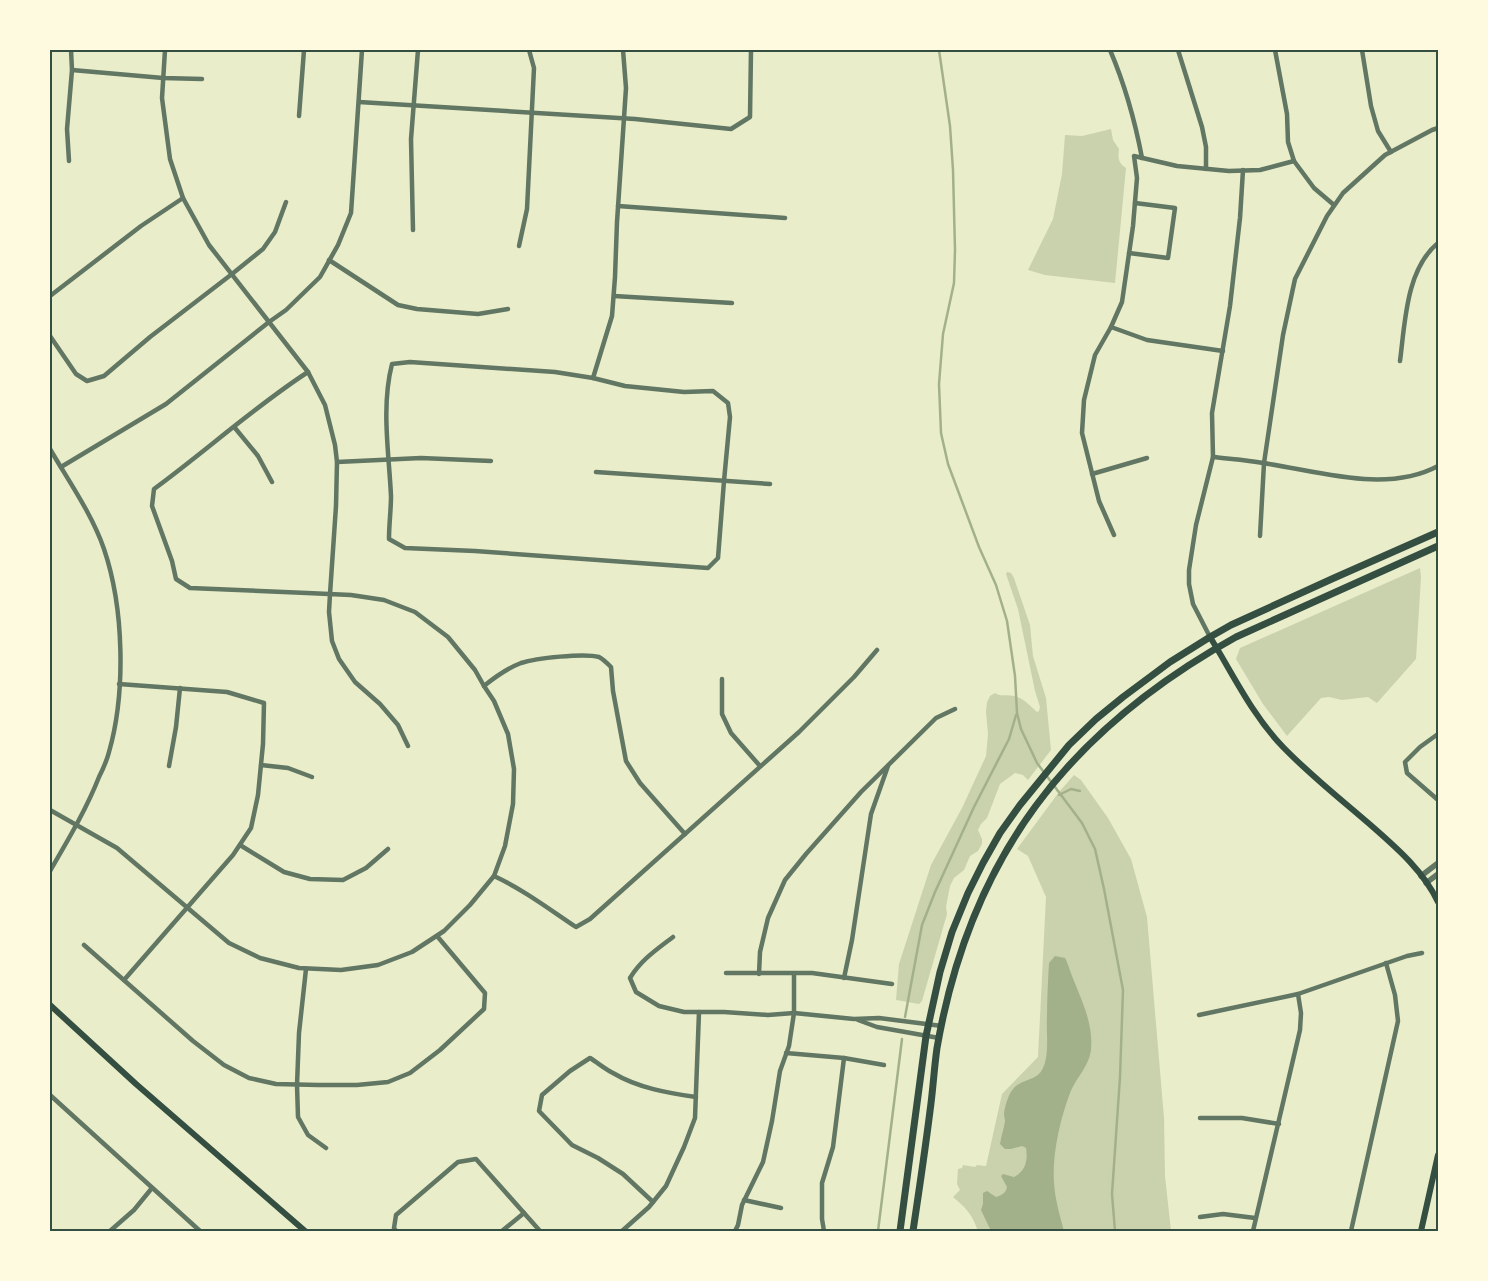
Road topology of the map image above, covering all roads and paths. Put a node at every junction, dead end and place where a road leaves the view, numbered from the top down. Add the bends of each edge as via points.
1 (71, 50) edge
2 (165, 50) edge
3 (304, 50) edge
4 (362, 50) edge
5 (418, 50) edge
6 (529, 50) edge
7 (623, 50) edge
8 (751, 50) edge
9 (1110, 50) edge
10 (1178, 50) edge
11 (1276, 50) edge
12 (1362, 50) edge
13 (72, 70) junction
14 (164, 78) junction
15 (202, 79) dead end
16 (359, 102) junction
17 (415, 105) junction
18 (532, 112) junction
19 (299, 116) dead end
20 (624, 118) junction
21 (1438, 128) edge
22 (1391, 152) junction
23 (1142, 158) junction
24 (69, 161) dead end
25 (1294, 161) junction
26 (1206, 169) junction
27 (1244, 170) junction
28 (183, 198) junction
29 (286, 202) dead end
30 (1135, 203) junction
31 (1334, 205) junction
32 (618, 206) junction
33 (785, 218) dead end
34 (413, 230) dead end
35 (1438, 243) edge
36 (519, 246) dead end
37 (1129, 253) junction
38 (329, 260) junction
39 (232, 274) junction
40 (50, 296) edge
41 (614, 296) junction
42 (732, 303) dead end
43 (508, 309) dead end
44 (269, 322) junction
45 (1111, 327) junction
46 (50, 336) edge
47 (1223, 352) junction
48 (1400, 361) dead end
49 (308, 372) junction
50 (593, 378) junction
51 (235, 428) junction
52 (50, 449) edge
53 (1214, 457) junction
54 (1147, 458) dead end
55 (388, 459) junction
56 (491, 461) dead end
57 (337, 462) junction
58 (1264, 463) junction
59 (1438, 466) edge
60 (61, 467) junction
61 (596, 472) dead end
62 (1092, 474) junction
63 (724, 481) junction
64 (272, 482) dead end
65 (770, 484) dead end
66 (1438, 532) edge
67 (1114, 535) dead end
68 (1260, 536) dead end
69 (1438, 546) edge
70 (330, 594) junction
71 (1210, 637) junction
72 (1216, 648) junction
73 (877, 650) dead end
74 (722, 679) dead end
75 (119, 684) junction
76 (484, 686) junction
77 (180, 688) junction
78 (955, 709) dead end
79 (1438, 734) edge
80 (408, 746) dead end
81 (261, 765) junction
82 (888, 765) junction
83 (169, 766) dead end
84 (760, 766) junction
85 (312, 777) dead end
86 (1438, 800) edge
87 (50, 810) edge
88 (77, 825) junction
89 (685, 834) junction
90 (240, 845) junction
91 (388, 849) dead end
92 (1438, 863) edge
93 (50, 871) edge
94 (1438, 874) edge
95 (494, 876) junction
96 (1421, 876) junction
97 (1426, 883) junction
98 (1438, 902) edge
99 (187, 908) junction
100 (437, 936) junction
101 (673, 937) dead end
102 (84, 945) dead end
103 (1422, 953) dead end
104 (1386, 964) junction
105 (306, 969) junction
106 (726, 973) dead end
107 (759, 974) junction
108 (794, 974) junction
109 (844, 978) junction
110 (124, 980) junction
111 (892, 984) dead end
112 (1298, 994) junction
113 (50, 1005) edge
114 (699, 1012) junction
115 (794, 1013) junction
116 (1199, 1016) dead end
117 (854, 1019) junction
118 (928, 1024) junction
119 (942, 1026) junction
120 (926, 1036) junction
121 (939, 1038) junction
122 (786, 1053) junction
123 (844, 1058) junction
124 (884, 1065) dead end
125 (297, 1085) junction
126 (50, 1095) edge
127 (696, 1097) junction
128 (1200, 1118) dead end
129 (1279, 1124) junction
130 (326, 1148) dead end
131 (1438, 1155) edge
132 (152, 1188) junction
133 (744, 1200) junction
134 (653, 1202) junction
135 (781, 1208) dead end
136 (524, 1213) junction
137 (1200, 1217) dead end
138 (1255, 1218) junction
139 (395, 1230) edge
140 (110, 1231) edge
141 (200, 1231) edge
142 (305, 1231) edge
143 (502, 1231) edge
144 (540, 1231) edge
145 (622, 1231) edge
146 (735, 1231) edge
147 (824, 1231) edge
148 (900, 1231) edge
149 (913, 1231) edge
150 (1253, 1231) edge
151 (1351, 1231) edge
152 (1421, 1231) edge

1 - 13 street
2 - 14 street
3 - 19 street
4 - 16 street
5 - 17 street
6 - 18 street via 534,68
7 - 20 street
8 - 20 street via 750,117 731,130
9 - 23 street via 1131,107
10 - 26 street via 1202,127
11 - 25 street via 1287,114 1288,142
12 - 22 street via 1378,131
13 - 14 street
13 - 24 street via 67,129
14 - 15 street
14 - 28 street via 162,98 170,159
16 - 17 street
16 - 38 street via 351,213
17 - 18 street
17 - 34 street via 411,139
18 - 20 street
18 - 36 street via 526,209
20 - 32 street
21 - 22 street
22 - 31 street
23 - 26 street
23 - 30 street via 1134,156 1137,178
25 - 27 street via 1260,170
25 - 31 street via 1314,188
26 - 27 street
27 - 47 street
28 - 39 street via 209,246
28 - 40 street
29 - 39 street via 275,232 263,249
30 - 37 street
30 - 37 street via 1175,208 1168,258
31 - 58 street via 1296,279
32 - 33 street
32 - 41 street
35 - 48 street via 1430,250 1412,281
37 - 45 street via 1122,302
38 - 43 street via 398,305 478,314
38 - 44 street via 320,277
39 - 44 street
39 - 46 street via 104,376 87,381 76,374
41 - 42 street
41 - 50 street via 612,316
44 - 49 street
44 - 60 street via 166,404
45 - 47 street via 1147,340
45 - 62 street via 1095,355 1084,400 1082,434
47 - 53 street via 1212,414
49 - 51 street
49 - 57 street via 325,405
50 - 55 street via 420,362 392,364 388,379
50 - 63 street via 625,386 684,392 713,391 728,403 730,417
51 - 64 street via 258,456
51 - 70 street via 154,489 152,506 176,578 190,588
52 - 60 street
53 - 58 street
53 - 71 street via 1196,525 1189,570 1190,594
54 - 62 street
55 - 56 street
55 - 57 street
55 - 63 street via 390,538 405,548 708,568 718,558
57 - 70 street
58 - 59 street via 1352,478 1396,478
58 - 68 street
60 - 75 street via 104,549 119,620
61 - 63 street
62 - 67 street via 1098,501
63 - 65 street
66 - 71 main road
69 - 72 main road
70 - 76 street via 384,600 415,612 448,637
70 - 80 street via 332,641 339,659 355,682 398,725
71 - 72 main road
71 - 118 main road via 1123,696 1089,726 1010,819 983,863 952,932
72 - 96 main road via 1264,726 1282,747 1409,860
72 - 119 main road via 1130,708 1090,744 1042,796 1004,853 977,908 966,935
73 - 84 street via 799,732
74 - 84 street via 722,714 731,733
75 - 77 street
75 - 88 street via 109,752
76 - 89 street via 521,663 550,657 600,658 611,667 626,761 640,783
76 - 95 street via 508,734 514,769 513,804 505,846
77 - 81 street via 227,692 264,703
77 - 83 street
78 - 82 street via 936,718
79 - 86 street via 1405,762 1406,773
81 - 85 street via 288,768
81 - 90 street via 251,828
82 - 107 street via 860,792 785,880 768,918 760,952
82 - 109 street via 871,814
84 - 89 street
87 - 88 street
88 - 93 street
88 - 99 street via 116,848
89 - 95 street via 590,920 576,928 542,903
90 - 91 street via 284,872 310,879 342,880 366,868
90 - 99 street
92 - 96 street
94 - 97 street
95 - 100 street via 470,905
96 - 97 main road
97 - 98 main road
99 - 105 street via 228,943 260,958
99 - 110 street
100 - 105 street via 412,952 378,965 341,970
100 - 125 street via 485,993 484,1009 410,1073 388,1082
101 - 114 street via 643,960 630,978 636,992 659,1006
102 - 110 street
103 - 104 street
104 - 112 street
104 - 151 street via 1398,1021
105 - 125 street
106 - 107 street
107 - 108 street
108 - 109 street
108 - 115 street
109 - 111 street
110 - 125 street via 224,1065 249,1078
112 - 116 street
112 - 129 street via 1300,1030
113 - 142 main road
114 - 115 street
114 - 127 street
115 - 117 street
115 - 122 street
117 - 118 street via 879,1018
117 - 120 street via 877,1027
118 - 119 street
118 - 120 main road
119 - 121 main road
120 - 121 street
120 - 148 main road
121 - 149 main road
122 - 123 street
122 - 133 street via 763,1162
123 - 124 street
123 - 147 street via 834,1147 822,1183
125 - 130 street via 298,1117 308,1135
126 - 132 street
127 - 134 street via 695,1118 684,1147 666,1186
127 - 134 street via 634,1083 590,1058 542,1095 539,1112 572,1145 623,1174
128 - 129 street via 1242,1118
129 - 138 street
131 - 152 main road
132 - 140 street
132 - 141 street
133 - 135 street
133 - 146 street
134 - 145 street
136 - 139 street via 476,1159 458,1162 396,1215
136 - 143 street
136 - 144 street
137 - 138 street via 1223,1214
138 - 150 street

